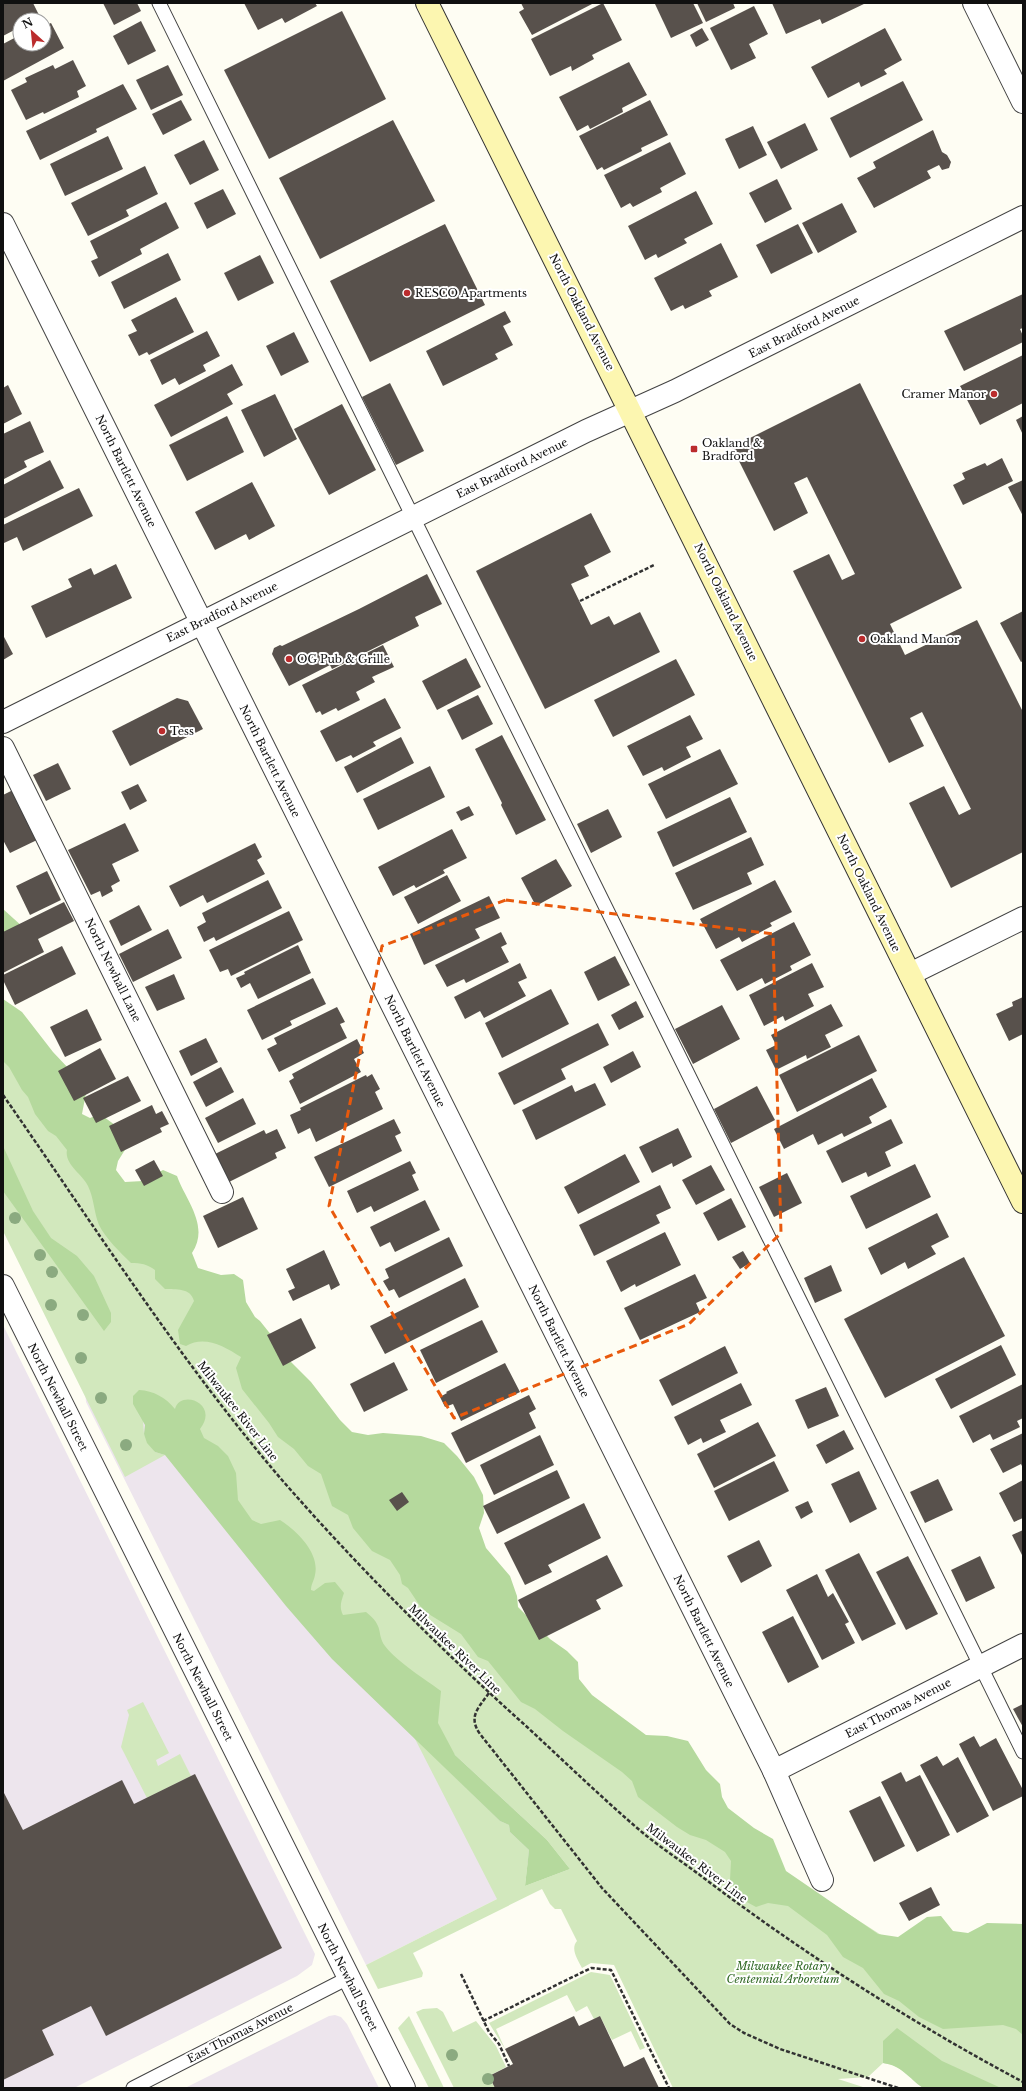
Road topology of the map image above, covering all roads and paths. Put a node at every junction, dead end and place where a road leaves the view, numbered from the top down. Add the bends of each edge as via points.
1 (159, 3) edge
2 (427, 3) edge
3 (974, 3) edge
4 (1023, 102) edge
5 (1023, 217) edge
6 (3, 224) edge
7 (631, 410) junction
8 (412, 518) junction
9 (654, 565) dead end
10 (580, 601) dead end
11 (202, 623) junction
12 (3, 722) edge
13 (3, 748) edge
14 (1023, 918) edge
15 (910, 974) junction
16 (3, 1095) edge
17 (222, 1192) dead end
18 (1023, 1202) edge
19 (3, 1286) edge
20 (1023, 1645) edge
21 (981, 1667) junction
22 (489, 1694) junction
23 (1023, 1752) edge
24 (774, 1771) junction
25 (822, 1880) dead end
26 (461, 1974) dead end
27 (348, 1978) junction
28 (484, 2021) junction
29 (509, 2066) dead end
30 (1023, 2082) edge
31 (137, 2087) edge
32 (404, 2088) edge
33 (669, 2088) edge
34 (898, 2088) edge

1 - 8 lane
2 - 7 main road, North Oakland Avenue
3 - 4 street
5 - 7 street, East Bradford Avenue
6 - 11 street, North Bartlett Avenue
7 - 8 street, East Bradford Avenue
7 - 15 main road, North Oakland Avenue
8 - 11 street, East Bradford Avenue
8 - 21 lane
9 - 10 path
11 - 12 street, East Bradford Avenue
11 - 24 street, North Bartlett Avenue
13 - 17 street, North Newhall Lane
14 - 15 street
15 - 18 main road, North Oakland Avenue
16 - 22 path, Milwaukee River Line via 174,1341 281,1479 360,1566
19 - 27 street, North Newhall Street
20 - 21 street, East Thomas Avenue
21 - 23 lane
21 - 24 street, East Thomas Avenue
22 - 30 path, Milwaukee River Line via 643,1833 773,1930 881,2000
22 - 34 path via 475,1716 474,1725 480,1734 602,1888 730,2024 780,2049
24 - 25 street, North Bartlett Avenue
26 - 28 path
27 - 31 lane, East Thomas Avenue
27 - 32 street, North Newhall Street
28 - 29 path
28 - 33 path via 591,1968 611,1970

